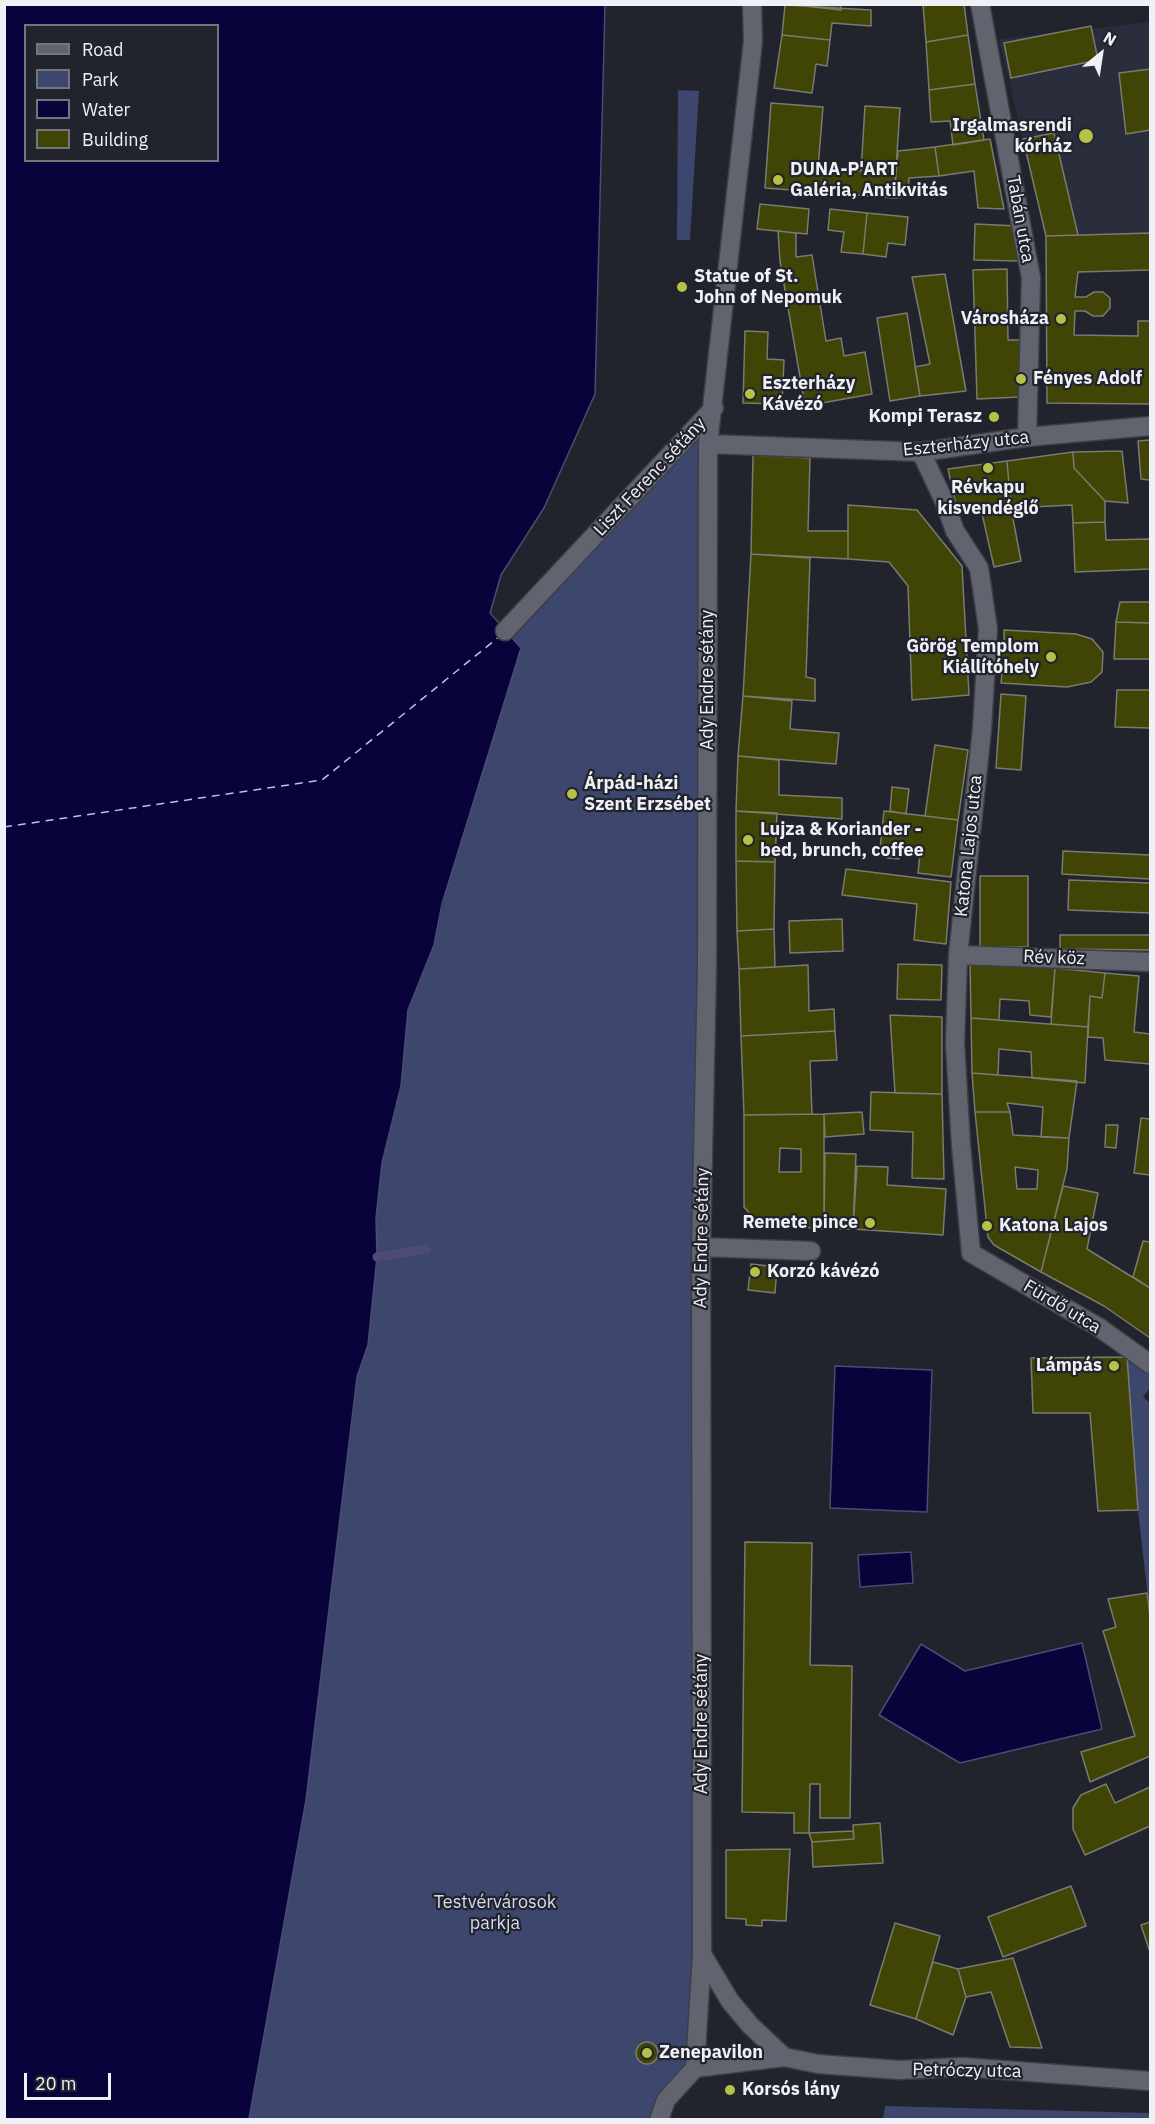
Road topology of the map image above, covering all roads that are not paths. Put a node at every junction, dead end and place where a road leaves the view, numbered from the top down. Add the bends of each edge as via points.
1 (752, 4) edge
2 (980, 4) edge
3 (714, 408) junction
4 (1150, 426) edge
5 (1026, 437) junction
6 (708, 444) junction
7 (921, 452) junction
8 (505, 631) dead end
9 (958, 955) junction
10 (1145, 961) edge
11 (701, 1247) junction
12 (811, 1251) dead end
13 (971, 1254) joint
14 (1150, 1364) edge
15 (702, 1954) junction
16 (784, 2057) junction
17 (695, 2068) junction
18 (1150, 2081) edge
19 (658, 2120) edge

1 - 3 street, Liszt Ferenc sétány via 753,41
2 - 5 street, Tabán utca via 1031,278
3 - 6 street, Ady Endre sétány
3 - 8 street, Liszt Ferenc sétány
4 - 5 street, Eszterházy utca
5 - 7 street, Eszterházy utca
6 - 7 street, Eszterházy utca
6 - 11 street, Ady Endre sétány via 707,967
7 - 9 street, Katona Lajos utca via 955,531 979,568 988,628 982,729
9 - 10 street, Rév köz
9 - 13 street, Katona Lajos utca via 955,1043
11 - 12 street
11 - 15 street, Ady Endre sétány
13 - 14 street, Fürdő utca via 1100,1328
15 - 16 street via 730,2001
15 - 17 street, Ady Endre sétány
16 - 17 street, Petróczy utca
16 - 18 street, Petróczy utca via 818,2064 888,2069 963,2067
17 - 19 street via 666,2100

